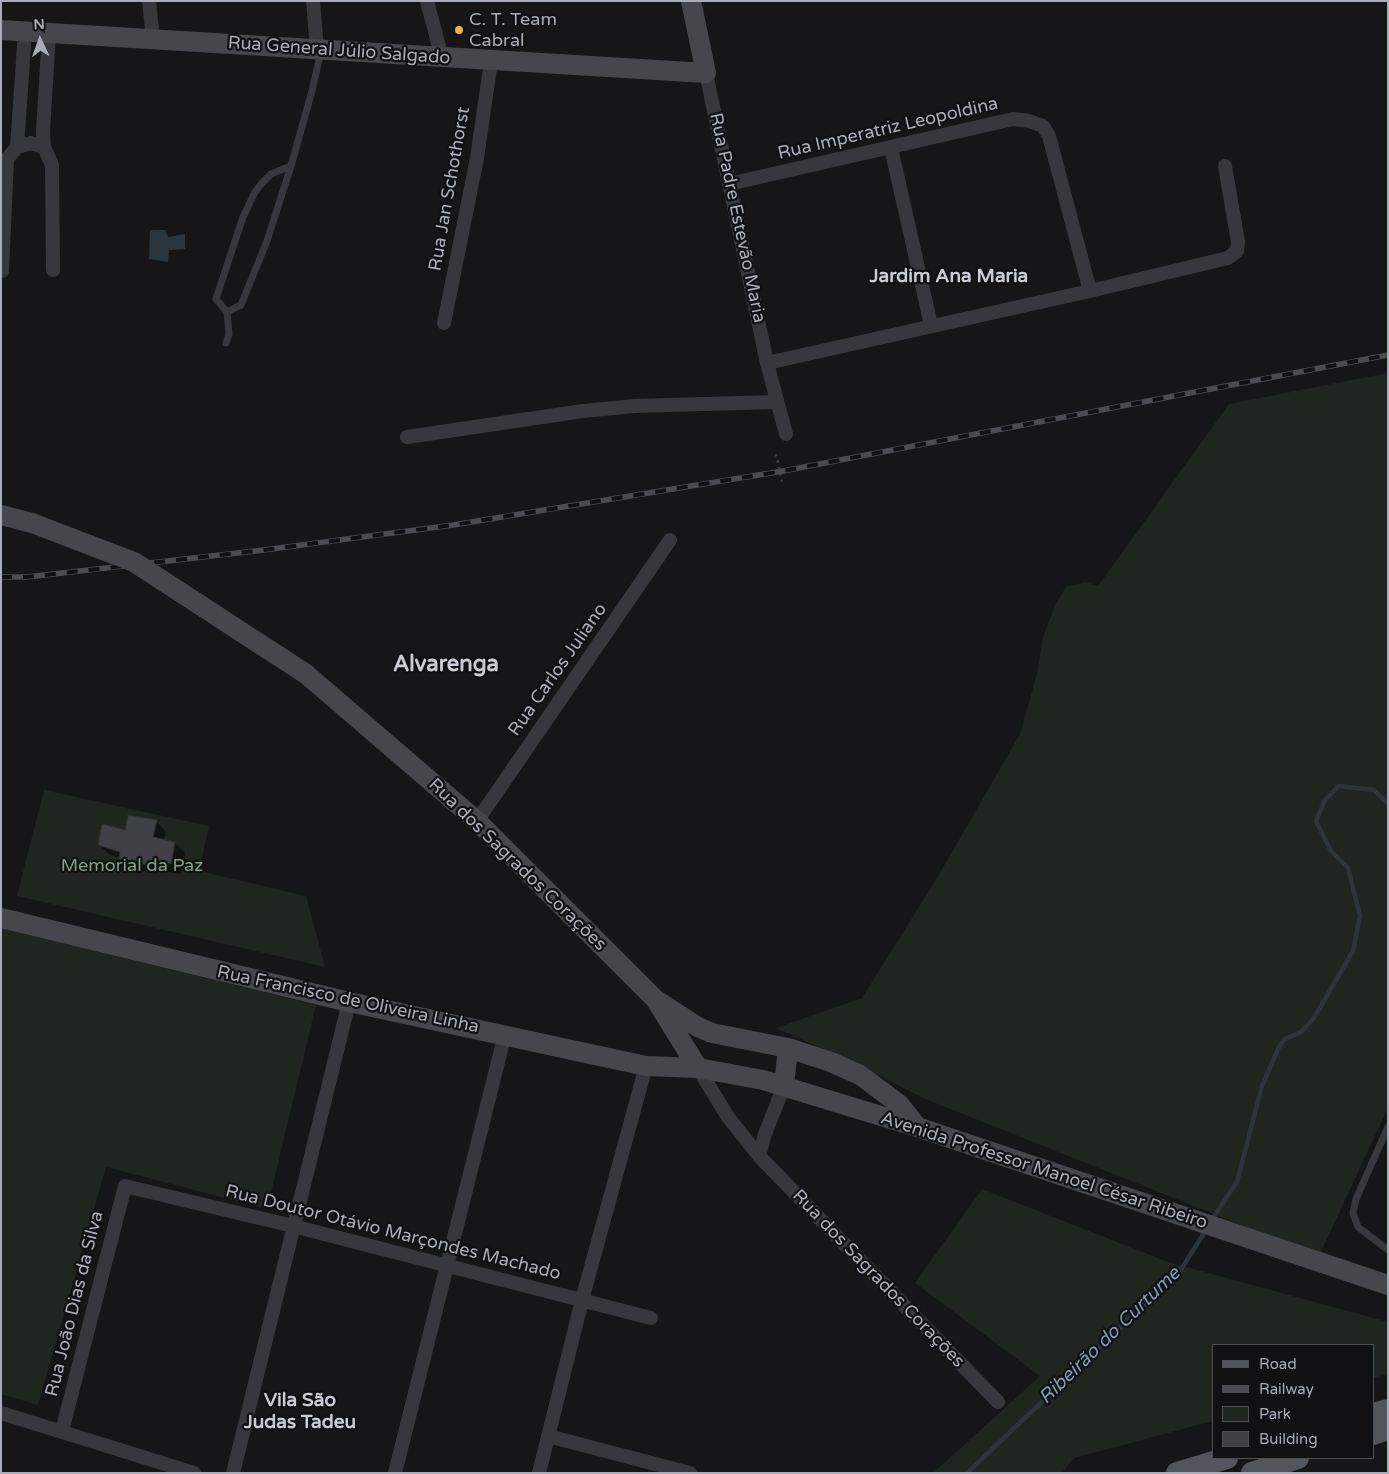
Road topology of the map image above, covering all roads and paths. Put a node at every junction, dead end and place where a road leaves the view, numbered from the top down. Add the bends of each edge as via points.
1 (149, 1) edge
2 (313, 1) edge
3 (427, 1) edge
4 (691, 1) edge
5 (1, 30) edge
6 (26, 31) junction
7 (49, 33) junction
8 (153, 39) junction
9 (319, 50) junction
10 (442, 58) junction
11 (491, 61) junction
12 (706, 73) junction
13 (44, 146) junction
14 (17, 148) junction
15 (891, 148) junction
16 (291, 166) junction
17 (1225, 166) dead end
18 (729, 184) junction
19 (53, 270) dead end
20 (2, 271) edge
21 (1090, 291) junction
22 (227, 312) junction
23 (444, 323) dead end
24 (930, 325) junction
25 (226, 343) dead end
26 (767, 363) junction
27 (776, 402) junction
28 (786, 434) dead end
29 (406, 437) dead end
30 (776, 454) dead end
31 (782, 486) dead end
32 (1, 515) edge
33 (670, 540) dead end
34 (477, 821) junction
35 (1, 918) edge
36 (656, 1000) junction
37 (349, 1002) junction
38 (505, 1034) junction
39 (788, 1048) junction
40 (646, 1066) junction
41 (698, 1068) junction
42 (784, 1086) junction
43 (917, 1127) junction
44 (1388, 1127) edge
45 (759, 1156) junction
46 (125, 1186) joint
47 (293, 1226) junction
48 (1388, 1250) edge
49 (448, 1267) junction
50 (1388, 1285) edge
51 (582, 1300) junction
52 (651, 1318) dead end
53 (998, 1402) dead end
54 (1388, 1410) edge
55 (1, 1413) edge
56 (1374, 1414) edge
57 (1388, 1429) edge
58 (62, 1431) junction
59 (1374, 1434) edge
60 (548, 1436) junction
61 (1224, 1459) edge
62 (1295, 1459) edge
63 (194, 1473) edge
64 (232, 1473) edge
65 (395, 1473) edge
66 (539, 1473) edge
67 (690, 1473) edge
68 (1177, 1473) edge
69 (1253, 1473) edge

1 - 8 street
2 - 9 street
3 - 10 street
4 - 12 main road, Rua Padre Estevão Maria
5 - 6 main road, Rua General Júlio Salgado
6 - 7 main road, Rua General Júlio Salgado
6 - 14 street
7 - 8 main road, Rua General Júlio Salgado
7 - 13 street
8 - 9 main road, Rua General Júlio Salgado
9 - 10 main road, Rua General Júlio Salgado
9 - 16 lane via 312,91
10 - 11 main road, Rua General Júlio Salgado
11 - 12 main road, Rua General Júlio Salgado
11 - 23 street, Rua Jan Schothorst via 477,158
12 - 18 street, Rua Padre Estevão Maria
13 - 14 street via 31,143
13 - 19 street via 52,165
14 - 20 street via 7,159
15 - 18 street, Rua Imperatriz Leopoldina
15 - 21 street, Rua Imperatriz Leopoldina via 1014,120 1042,126 1049,136
15 - 24 street
16 - 22 lane via 267,241 241,305
16 - 22 lane via 271,174 262,183 243,217 216,299
17 - 21 street via 1237,251 1228,258
18 - 26 street, Rua Padre Estevão Maria
21 - 24 street
22 - 25 lane via 229,334
24 - 26 street
26 - 27 street, Rua Padre Estevão Maria
27 - 28 street, Rua Padre Estevão Maria
27 - 29 street via 634,406
30 - 31 path
32 - 34 main road, Rua dos Sagrados Corações, bridge via 32,523 134,562 306,674
33 - 34 street, Rua Carlos Juliano
34 - 36 main road, Rua dos Sagrados Corações
35 - 37 main road, Rua Francisco de Oliveira Linha
36 - 39 main road via 712,1033
36 - 41 main road
37 - 38 main road, Rua Francisco de Oliveira Linha
37 - 47 street
38 - 40 main road, Rua Francisco de Oliveira Linha
38 - 49 street
39 - 42 main road
39 - 43 main road via 860,1075 899,1104
40 - 41 main road, Rua Francisco de Oliveira Linha
40 - 51 street
41 - 42 main road, Avenida Professor Manoel César Ribeiro
41 - 45 street, Rua dos Sagrados Corações via 728,1117
42 - 43 main road, Avenida Professor Manoel César Ribeiro
42 - 45 street
43 - 50 main road, Avenida Professor Manoel César Ribeiro
44 - 48 lane via 1353,1213 1358,1227
45 - 53 street, Rua dos Sagrados Corações
46 - 47 street, Rua Doutor Otávio Marçondes Machado
46 - 58 street, Rua João Dias da Silva
47 - 49 street, Rua Doutor Otávio Marçondes Machado
47 - 64 street
49 - 51 street, Rua Doutor Otávio Marçondes Machado
49 - 65 street
51 - 52 street, Rua Doutor Otávio Marçondes Machado
51 - 60 street
54 - 56 main road
55 - 58 street
57 - 59 main road
58 - 63 street
60 - 66 street
60 - 67 street
61 - 68 main road
62 - 69 main road

